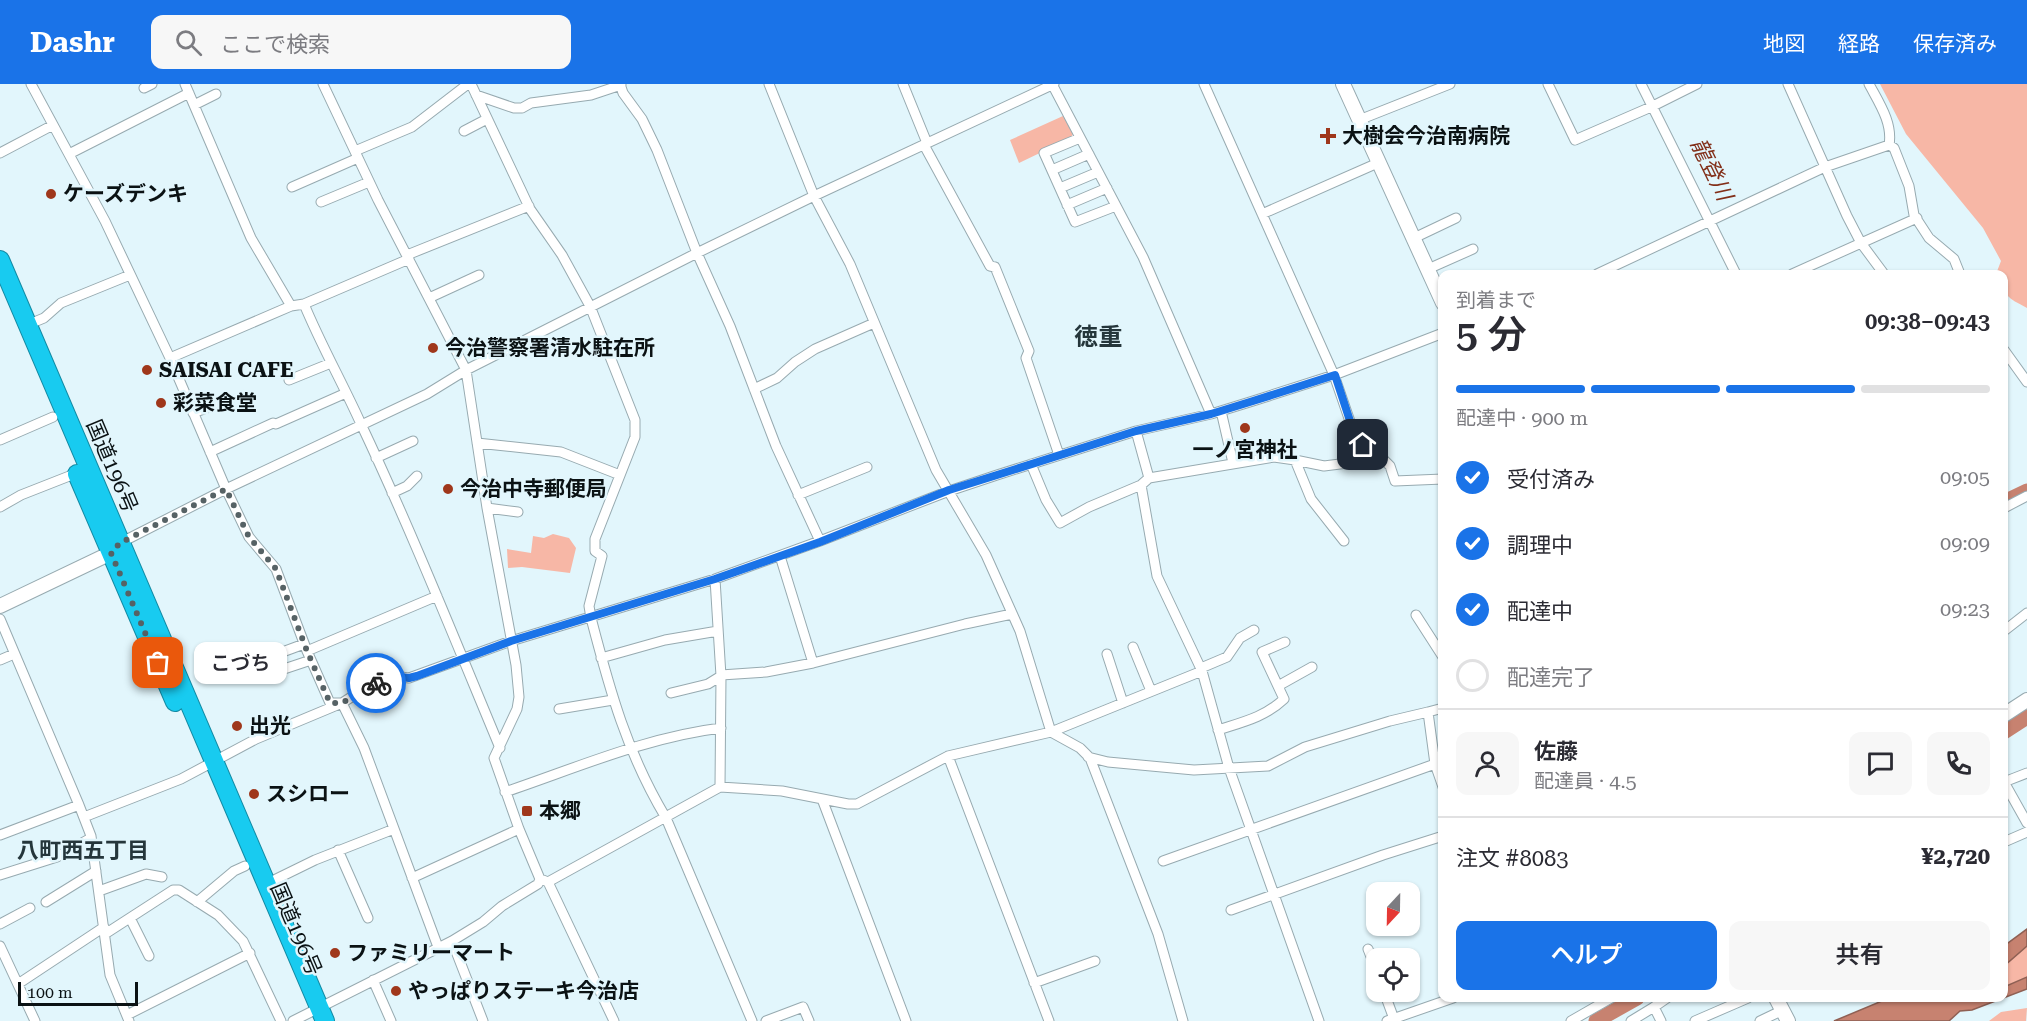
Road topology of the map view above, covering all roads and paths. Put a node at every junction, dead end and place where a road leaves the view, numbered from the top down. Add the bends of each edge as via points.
1 (32, 84) edge
2 (184, 84) edge
3 (323, 84) edge
4 (470, 84) edge
5 (769, 84) edge
6 (903, 84) edge
7 (1053, 84) edge
8 (1204, 84) edge
9 (1342, 84) edge
10 (1450, 84) edge
11 (1548, 84) edge
12 (1641, 84) edge
13 (1697, 84) edge
14 (1788, 84) edge
15 (1869, 84) edge
16 (620, 85) edge
17 (189, 93) junction
18 (216, 94) dead end
19 (476, 95) junction
20 (194, 105) junction
21 (1651, 107) junction
22 (487, 119) junction
23 (1359, 120) junction
24 (53, 125) junction
25 (464, 131) dead end
26 (1080, 138) junction
27 (925, 144) junction
28 (1889, 145) junction
29 (0, 153) edge
30 (69, 154) junction
31 (356, 154) junction
32 (1089, 154) junction
33 (1380, 162) junction
34 (1825, 167) junction
35 (1052, 170) junction
36 (1098, 172) junction
37 (369, 182) junction
38 (292, 188) dead end
39 (1060, 188) junction
40 (1107, 188) junction
41 (814, 196) junction
42 (321, 202) dead end
43 (1067, 205) junction
44 (529, 206) junction
45 (1116, 206) junction
46 (1262, 214) junction
47 (1917, 218) junction
48 (1456, 219) dead end
49 (1710, 222) junction
50 (1414, 238) junction
51 (1861, 243) junction
52 (1473, 249) dead end
53 (697, 252) junction
54 (408, 257) junction
55 (0, 260) edge
56 (1428, 268) junction
57 (1606, 270) edge
58 (1734, 270) edge
59 (1801, 270) edge
60 (1881, 270) edge
61 (1958, 270) edge
62 (130, 275) junction
63 (479, 275) dead end
64 (1438, 291) edge
65 (0, 292) edge
66 (429, 298) junction
67 (304, 304) junction
68 (291, 306) junction
69 (590, 306) junction
70 (874, 323) junction
71 (27, 325) junction
72 (1438, 335) edge
73 (2008, 356) edge
74 (170, 358) junction
75 (331, 363) junction
76 (466, 370) junction
77 (1335, 375) junction
78 (289, 380) dead end
79 (2027, 382) edge
80 (754, 389) junction
81 (346, 393) junction
82 (230, 399) dead end
83 (1216, 412) junction
84 (193, 413) junction
85 (53, 417) junction
86 (361, 424) junction
87 (1136, 431) junction
88 (0, 440) edge
89 (413, 441) dead end
90 (477, 443) junction
91 (210, 452) junction
92 (1059, 455) junction
93 (376, 458) junction
94 (1382, 459) junction
95 (1295, 460) junction
96 (1233, 463) junction
97 (1031, 464) junction
98 (867, 467) dead end
99 (76, 473) junction
100 (620, 475) junction
101 (417, 476) dead end
102 (1438, 479) edge
103 (1145, 482) junction
104 (226, 489) junction
105 (949, 490) junction
106 (392, 493) junction
107 (798, 495) junction
108 (2027, 496) edge
109 (0, 506) edge
110 (2008, 506) edge
111 (487, 508) junction
112 (518, 512) dead end
113 (1344, 541) dead end
114 (820, 542) junction
115 (115, 548) junction
116 (780, 556) junction
117 (715, 579) junction
118 (437, 596) junction
119 (0, 606) edge
120 (2027, 613) edge
121 (1012, 614) junction
122 (1416, 615) dead end
123 (591, 618) junction
124 (0, 619) edge
125 (2008, 628) edge
126 (1254, 630) dead end
127 (718, 632) junction
128 (511, 641) junction
129 (1285, 642) dead end
130 (1132, 647) dead end
131 (1438, 649) edge
132 (307, 651) junction
133 (14, 654) junction
134 (1107, 654) dead end
135 (462, 658) junction
136 (601, 658) junction
137 (0, 660) edge
138 (250, 663) dead end
139 (813, 663) junction
140 (1312, 667) dead end
141 (1201, 669) junction
142 (272, 673) dead end
143 (721, 676) junction
144 (1278, 686) junction
145 (1151, 691) junction
146 (671, 693) dead end
147 (612, 700) junction
148 (2027, 700) edge
149 (342, 703) junction
150 (1123, 703) junction
151 (559, 709) dead end
152 (1438, 709) edge
153 (1428, 712) junction
154 (2008, 712) edge
155 (721, 728) junction
156 (1218, 730) junction
157 (1051, 732) junction
158 (500, 748) junction
159 (631, 749) junction
160 (948, 756) junction
161 (1088, 757) junction
162 (1435, 764) junction
163 (209, 765) junction
164 (1229, 768) junction
165 (1438, 773) edge
166 (2027, 773) edge
167 (2008, 780) edge
168 (720, 787) junction
169 (2008, 789) edge
170 (505, 792) junction
171 (822, 799) junction
172 (80, 805) junction
173 (84, 817) junction
174 (666, 818) junction
175 (2027, 823) edge
176 (394, 829) junction
177 (519, 829) junction
178 (1251, 831) junction
179 (2027, 832) edge
180 (0, 835) edge
181 (91, 838) junction
182 (1438, 838) edge
183 (2008, 840) edge
184 (338, 850) junction
185 (1163, 861) dead end
186 (245, 866) junction
187 (96, 871) junction
188 (0, 875) edge
189 (162, 877) dead end
190 (412, 878) junction
191 (544, 880) junction
192 (266, 884) junction
193 (99, 891) junction
194 (1274, 895) junction
195 (46, 902) dead end
196 (197, 902) junction
197 (30, 908) dead end
198 (1231, 910) dead end
199 (130, 918) junction
200 (368, 918) dead end
201 (0, 924) edge
202 (104, 931) junction
203 (452, 941) junction
204 (0, 946) edge
205 (438, 947) junction
206 (250, 953) junction
207 (149, 956) dead end
208 (1095, 961) dead end
209 (373, 980) junction
210 (1034, 983) junction
211 (18, 984) junction
212 (1386, 1002) edge
213 (1442, 1002) edge
214 (1604, 1002) edge
215 (1660, 1002) edge
216 (1739, 1002) edge
217 (1654, 1006) junction
218 (1782, 1010) edge
219 (311, 1017) edge
220 (128, 1018) edge
221 (1390, 1020) edge
222 (35, 1021) edge
223 (282, 1021) edge
224 (391, 1021) edge
225 (483, 1021) edge
226 (614, 1021) edge
227 (752, 1021) edge
228 (766, 1021) edge
229 (809, 1021) edge
230 (906, 1021) edge
231 (1048, 1021) edge
232 (1183, 1021) edge
233 (1319, 1021) edge
234 (1571, 1021) edge
235 (1631, 1021) edge
236 (1661, 1021) edge
237 (1695, 1021) edge
238 (1760, 1021) edge

1 - 24 street
2 - 17 street
3 - 31 street
4 - 19 street
4 - 31 street via 412,126
5 - 41 street
6 - 27 street
7 - 26 street
7 - 27 street
8 - 46 street
9 - 23 main road
10 - 23 street
11 - 21 street via 1575,140
12 - 21 street
13 - 21 street
14 - 34 street
15 - 28 street via 1887,118
16 - 19 street via 591,95 531,103 522,108
16 - 53 street via 657,150
17 - 20 street
17 - 30 street
18 - 20 street
19 - 22 street
20 - 68 street via 251,238
21 - 49 street
22 - 25 street
22 - 44 street
23 - 33 main road
24 - 29 street
24 - 30 street
26 - 32 street
26 - 35 street via 1044,153
27 - 41 street
27 - 92 street via 990,266 995,267 1029,351 1026,358
28 - 34 street
28 - 47 street via 1894,148 1909,186
30 - 62 street
31 - 37 street
31 - 38 street
32 - 35 street
32 - 36 street
33 - 46 street
33 - 50 main road
34 - 49 street
34 - 51 street
35 - 39 street
36 - 39 street
36 - 40 street
37 - 42 street
37 - 54 street
39 - 43 street
40 - 43 street
40 - 45 street
41 - 53 street
41 - 70 street
43 - 45 street via 1075,222
44 - 54 street
44 - 69 street
45 - 83 street
46 - 77 street
47 - 51 street
47 - 61 street via 1929,238 1954,260
48 - 50 street
49 - 57 street
49 - 58 street
50 - 56 main road
51 - 59 street
51 - 60 street
52 - 56 street
53 - 69 street
53 - 80 street
54 - 66 street
54 - 67 street
55 - 71 highway, 国道196号
56 - 64 main road
62 - 71 street via 61,303 44,318
62 - 74 street
63 - 66 street
65 - 85 highway, 国道196号
66 - 76 street
67 - 68 street
67 - 75 street
68 - 74 street
69 - 76 street
69 - 100 street via 635,420 635,437
70 - 80 street via 815,349 777,378
70 - 105 street via 936,470
71 - 115 highway, 国道196号
72 - 77 street
73 - 79 street
74 - 84 street
75 - 78 street
75 - 81 street
76 - 86 street via 427,394
76 - 90 street
77 - 83 street
77 - 94 street via 1354,433
80 - 107 street
81 - 86 street
81 - 91 street
82 - 84 street
83 - 87 street
83 - 96 street
84 - 91 street
85 - 88 street
85 - 99 highway, 国道196号
86 - 93 street
86 - 104 street
87 - 92 street
87 - 103 street
89 - 93 street
90 - 100 street via 561,452
90 - 111 street
91 - 104 street
92 - 97 street
93 - 106 street
94 - 95 street via 1324,466
94 - 102 street via 1390,466 1395,482
95 - 96 street via 1274,457
95 - 113 street via 1311,499
96 - 103 street
97 - 103 street via 1060,523
97 - 105 street
98 - 107 street
99 - 109 street
99 - 115 highway, 国道196号
100 - 123 street via 595,538 595,551 602,556 590,606
101 - 106 street
103 - 141 street via 1157,576
104 - 115 street
104 - 132 street via 249,537 276,569
105 - 114 street
105 - 121 street via 986,555
106 - 118 street
107 - 114 street
108 - 110 street
111 - 112 street
111 - 128 street
114 - 116 street
115 - 119 main road
115 - 163 highway, 国道196号
116 - 117 street
116 - 139 street
117 - 123 street
117 - 127 street
118 - 132 street
118 - 135 street
120 - 125 street
121 - 139 street
121 - 157 street
122 - 131 street
123 - 128 street
123 - 136 street
124 - 133 street
126 - 141 street via 1240,638 1227,657
127 - 136 street via 665,640
127 - 143 street
128 - 135 street
128 - 158 street via 519,697
129 - 144 street via 1262,652
130 - 145 street
132 - 138 street
132 - 142 street
132 - 149 street via 330,703
133 - 137 street
133 - 172 street
134 - 150 street
135 - 149 street via 409,678 393,676
135 - 158 street
136 - 147 street
139 - 143 street
140 - 144 street
141 - 145 street
141 - 156 street
143 - 146 street via 708,684
143 - 155 street
144 - 156 street via 1284,699 1272,710
145 - 150 street
147 - 151 street
147 - 159 street
148 - 154 main road
149 - 163 street via 256,739
149 - 176 street via 364,748
150 - 157 street
152 - 153 street
153 - 162 street
153 - 164 street via 1305,747 1268,766
155 - 159 street via 694,731
155 - 168 street
156 - 164 street
157 - 160 street
157 - 161 street
158 - 170 street via 494,758
159 - 170 street
159 - 174 street
160 - 171 street via 857,804
160 - 210 street
161 - 164 street via 1194,770
161 - 232 street via 1158,934
162 - 165 street
162 - 178 street
163 - 173 street
163 - 186 highway, 国道196号
163 - 192 highway, 国道196号
164 - 178 street
166 - 167 street
168 - 171 street via 782,791
168 - 174 street
169 - 175 street
170 - 177 street
171 - 230 street
172 - 173 street
172 - 180 street
173 - 181 street
174 - 191 street
174 - 227 street
176 - 184 street
176 - 190 street
177 - 190 street
177 - 191 street
178 - 185 street
178 - 194 street
179 - 183 street
181 - 187 street
181 - 188 street via 57,857
182 - 194 street
184 - 192 street
184 - 200 street
186 - 196 street
186 - 219 highway, 国道196号
187 - 193 street
187 - 195 street
189 - 193 street via 146,874
190 - 205 street
191 - 203 street
191 - 226 street
192 - 219 highway, 国道196号
193 - 202 street
194 - 198 street
194 - 233 street
196 - 199 street via 173,890
196 - 206 street via 218,915
197 - 201 street
199 - 202 street
199 - 207 street
202 - 211 street
202 - 220 street via 110,975
203 - 205 street
203 - 225 street
204 - 211 street
205 - 209 street
206 - 220 street
206 - 223 street
208 - 210 street
209 - 219 street
209 - 224 street
210 - 231 street
211 - 222 street
212 - 221 street
213 - 221 street
214 - 234 street
215 - 217 street
216 - 237 street
217 - 235 street
217 - 236 street
218 - 238 street
228 - 229 street via 803,1006

